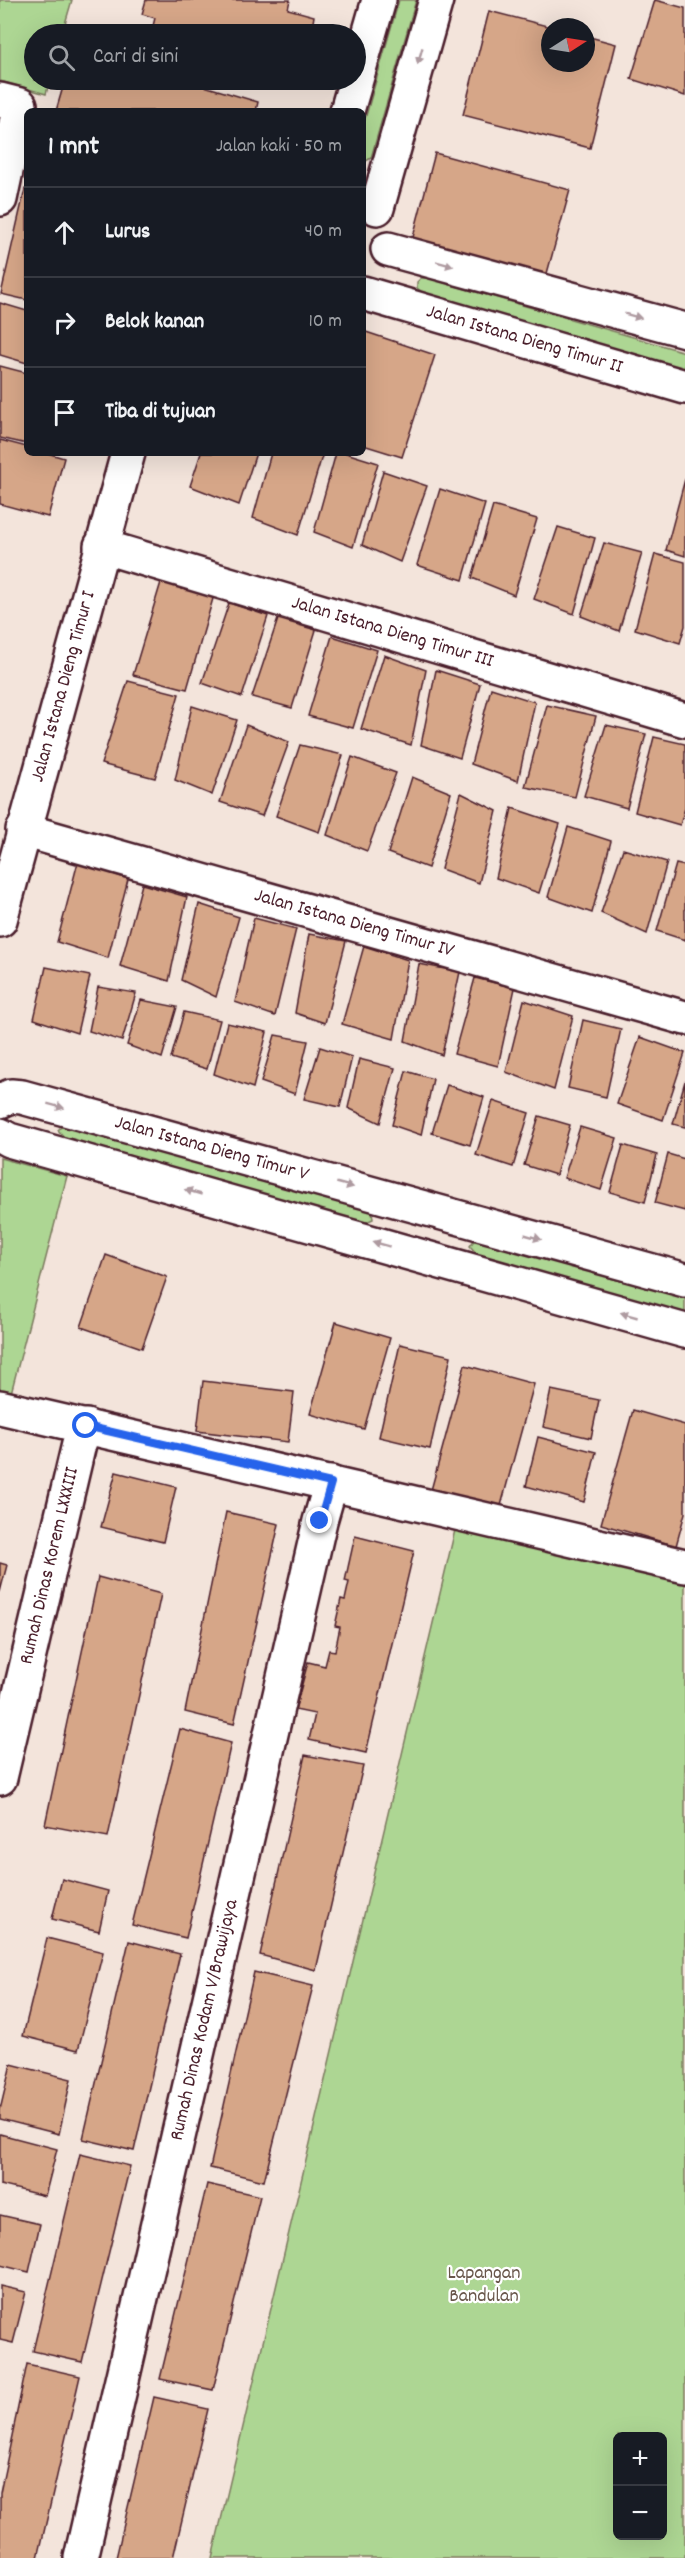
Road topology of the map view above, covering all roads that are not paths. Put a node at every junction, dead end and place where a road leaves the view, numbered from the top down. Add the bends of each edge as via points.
1 (380, 0) edge
2 (436, 0) edge
3 (366, 47) edge
4 (353, 90) edge
5 (10, 103) edge
6 (348, 108) edge
7 (0, 199) edge
8 (370, 203) edge
9 (388, 249) junction
10 (366, 283) edge
11 (366, 294) edge
12 (685, 330) edge
13 (685, 387) edge
14 (127, 456) edge
15 (101, 546) junction
16 (685, 720) edge
17 (23, 830) junction
18 (0, 920) edge
19 (685, 1018) edge
20 (0, 1101) edge
21 (0, 1135) edge
22 (426, 1208) junction
23 (413, 1253) junction
24 (685, 1280) edge
25 (685, 1331) edge
26 (0, 1407) edge
27 (86, 1426) junction
28 (331, 1483) junction
29 (685, 1566) edge
30 (0, 1778) edge
31 (81, 2558) edge

1 - 3 street
2 -> 8 street
4 - 6 street
5 - 7 street
8 - 9 street via 388,229
9 - 10 street via 380,272
9 -> 12 street
11 - 13 street, Jalan Istana Dieng Timur II
14 - 15 street, Jalan Istana Dieng Timur I
15 - 16 street, Jalan Istana Dieng Timur III
15 - 17 street, Jalan Istana Dieng Timur I
17 - 18 street, Jalan Istana Dieng Timur I
17 - 19 street, Jalan Istana Dieng Timur IV
20 -> 22 street, Jalan Istana Dieng Timur V via 22,1097
23 -> 21 street
22 - 23 street
22 -> 24 street, Jalan Istana Dieng Timur V
25 -> 23 street
26 - 27 street
27 - 28 street
27 - 30 street, Rumah Dinas Korem LXXXIII
28 - 29 street
28 - 31 street, Rumah Dinas Kodam V/Brawijaya

